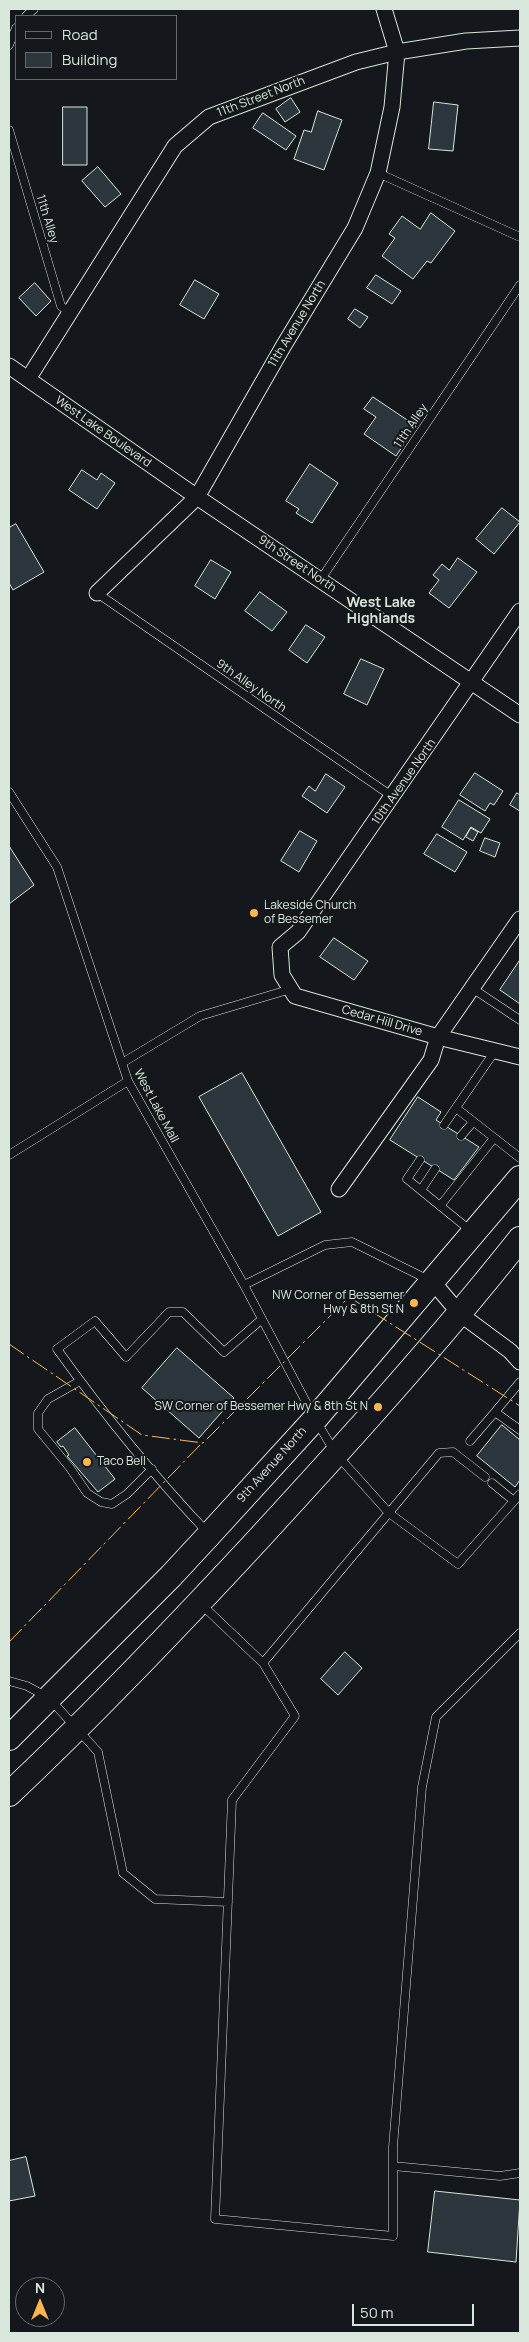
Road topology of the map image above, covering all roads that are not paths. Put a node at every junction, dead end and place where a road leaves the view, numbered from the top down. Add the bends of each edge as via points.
1 (384, 9) edge
2 (15, 30) edge
3 (520, 38) edge
4 (9, 45) edge
5 (397, 52) junction
6 (9, 130) edge
7 (378, 174) junction
8 (520, 237) edge
9 (520, 285) edge
10 (69, 312) junction
11 (9, 366) edge
12 (28, 379) junction
13 (197, 497) junction
14 (321, 579) junction
15 (97, 593) joint
16 (520, 612) edge
17 (472, 682) junction
18 (520, 715) edge
19 (9, 792) edge
20 (393, 797) junction
21 (520, 919) edge
22 (472, 988) junction
23 (291, 989) junction
24 (520, 1020) edge
25 (438, 1037) junction
26 (496, 1051) junction
27 (520, 1057) edge
28 (122, 1063) junction
29 (128, 1081) junction
30 (456, 1108) junction
31 (473, 1122) junction
32 (444, 1125) dead end
33 (461, 1136) dead end
34 (494, 1138) junction
35 (9, 1155) edge
36 (520, 1158) edge
37 (420, 1160) dead end
38 (435, 1169) dead end
39 (520, 1178) edge
40 (339, 1189) dead end
41 (421, 1190) junction
42 (440, 1206) junction
43 (474, 1234) junction
44 (520, 1239) edge
45 (434, 1282) junction
46 (244, 1285) junction
47 (460, 1314) junction
48 (262, 1319) junction
49 (520, 1362) edge
50 (80, 1381) junction
51 (520, 1382) edge
52 (496, 1412) junction
53 (315, 1418) junction
54 (520, 1430) edge
55 (470, 1441) dead end
56 (336, 1454) junction
57 (152, 1469) junction
58 (484, 1477) dead end
59 (492, 1483) dead end
60 (520, 1494) edge
61 (514, 1501) junction
62 (389, 1513) junction
63 (209, 1534) junction
64 (200, 1602) junction
65 (520, 1633) edge
66 (263, 1663) junction
67 (11, 1684) edge
68 (48, 1698) junction
69 (77, 1728) junction
70 (9, 1738) edge
71 (9, 1794) edge
72 (228, 1902) junction
73 (393, 2166) junction
74 (520, 2173) edge

1 - 5 street, 11th Avenue North
2 - 4 lane
3 - 5 street, 11th Street North via 466,41
5 - 7 street, 11th Avenue North via 392,107
5 - 10 street, 11th Street North via 356,62 208,117 174,146
6 - 10 lane, 11th Alley via 61,306
7 - 8 lane
7 - 13 street, 11th Avenue North via 355,228
9 - 14 lane, 11th Alley
10 - 12 street, 11th Street North
11 - 12 street, West Lake Boulevard
12 - 13 street, West Lake Boulevard
13 - 14 street, 9th Street North
13 - 15 street, 11th Avenue North
14 - 17 street, 9th Street North
15 - 20 lane, 9th Alley North
16 - 17 street, 10th Avenue North
17 - 18 street, 9th Street North
17 - 20 street, 10th Avenue North
19 - 28 lane, West Lake Mall via 57,867
20 - 23 street, 10th Avenue North via 298,932 280,946 282,975
21 - 22 street
22 - 24 lane
22 - 25 street
23 - 25 street, Cedar Hill Drive via 295,996
23 - 28 lane via 200,1016
25 - 26 street, Cedar Hill Drive
25 - 40 street via 431,1060
26 - 27 street, Cedar Hill Drive
26 - 30 lane
28 - 29 lane, West Lake Mall
29 - 35 lane
29 - 46 lane, West Lake Mall
30 - 31 lane
30 - 32 lane
31 - 33 lane
31 - 34 lane
34 - 36 lane
34 - 42 lane
37 - 41 lane via 407,1179
38 - 41 lane
39 - 43 main road, 9th Avenue North
41 - 42 lane
42 - 43 lane
43 - 45 main road, 9th Avenue North
44 - 47 main road
45 - 46 lane via 352,1242 325,1245
45 - 47 street
45 - 53 main road, 9th Avenue North
46 - 48 lane, West Lake Mall
47 - 49 street
47 - 56 main road
48 - 50 lane via 224,1352 183,1312 169,1312 126,1357 95,1321 57,1349
48 - 53 lane, West Lake Mall
50 - 57 lane
50 - 57 lane via 48,1399 38,1412 38,1429 87,1493 101,1502 112,1504
51 - 52 lane
52 - 54 lane
52 - 55 lane
53 - 56 lane, West Lake Mall
53 - 63 main road, 9th Avenue North
56 - 62 lane, West Lake Mall
56 - 64 main road
57 - 63 lane
58 - 62 lane via 453,1452 439,1453
59 - 61 lane
60 - 61 lane
61 - 62 lane, West Lake Mall via 458,1564
62 - 66 lane
63 - 68 main road, 9th Avenue North
64 - 66 lane
64 - 69 main road via 142,1665
65 - 73 lane via 436,1717 422,1787
66 - 72 lane via 295,1716 232,1800
67 - 68 lane via 27,1686
68 - 69 lane
68 - 70 main road, 9th Avenue North
69 - 71 main road
69 - 72 lane via 98,1752 123,1873 155,1899
72 - 73 lane via 215,2219 393,2236
73 - 74 lane via 500,2176

